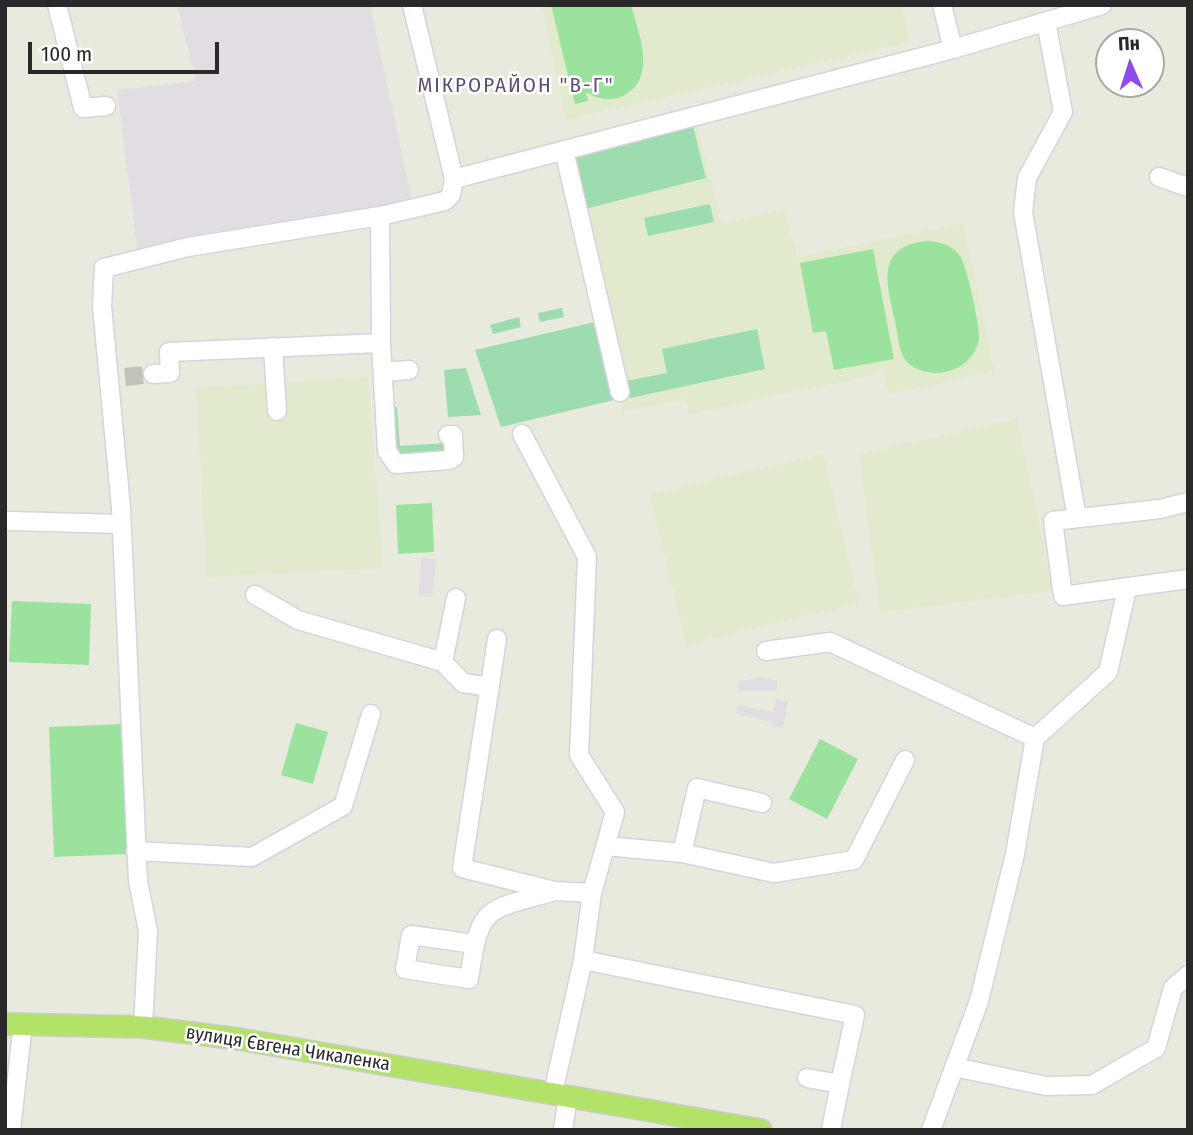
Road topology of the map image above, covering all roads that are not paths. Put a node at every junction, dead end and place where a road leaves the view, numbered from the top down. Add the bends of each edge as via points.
1 (57, 5) edge
2 (412, 5) edge
3 (942, 5) edge
4 (1102, 5) edge
5 (1046, 22) junction
6 (953, 49) junction
7 (106, 106) dead end
8 (564, 150) junction
9 (1159, 177) dead end
10 (454, 179) junction
11 (1188, 187) edge
12 (380, 216) junction
13 (381, 343) junction
14 (273, 347) junction
15 (409, 370) dead end
16 (383, 372) junction
17 (153, 374) tunnel mouth
18 (620, 392) dead end
19 (277, 411) dead end
20 (522, 434) dead end
21 (448, 435) dead end
22 (1188, 502) edge
23 (1077, 518) junction
24 (9, 521) dead end
25 (121, 524) junction
26 (1188, 579) edge
27 (1127, 589) junction
28 (255, 594) dead end
29 (456, 598) dead end
30 (497, 639) dead end
31 (766, 651) dead end
32 (443, 662) junction
33 (490, 687) junction
34 (371, 714) dead end
35 (1035, 738) junction
36 (905, 760) dead end
37 (762, 803) dead end
38 (606, 846) junction
39 (136, 850) junction
40 (682, 853) junction
41 (554, 891) junction
42 (592, 893) junction
43 (474, 944) dead end
44 (583, 960) junction
45 (1188, 975) edge
46 (14, 1024) edge
47 (143, 1027) junction
48 (954, 1067) junction
49 (807, 1078) dead end
50 (840, 1084) junction
51 (561, 1095) junction
52 (11, 1130) edge
53 (562, 1130) edge
54 (761, 1130) edge
55 (831, 1130) edge
56 (931, 1130) edge

1 - 7 street via 83,108
2 - 10 street
3 - 6 street
4 - 5 street
5 - 6 street
5 - 23 street via 1063,112 1027,178 1023,212
6 - 8 street
8 - 10 street
8 - 18 street
9 - 11 street
10 - 12 street via 451,195 438,205
12 - 13 street
12 - 25 street via 188,247 104,268 102,306 116,378
13 - 14 street
13 - 16 street
14 - 17 street via 169,352 170,373
14 - 19 street
15 - 16 street
16 - 21 street via 387,450 396,464 449,460 454,457 453,435
20 - 38 street via 587,557 579,755 615,812
22 - 23 street
23 - 27 street via 1053,521 1063,596
24 - 25 street
25 - 39 street
26 - 27 street
27 - 35 street via 1108,672
28 - 32 street via 298,620
29 - 32 street
30 - 33 street
31 - 35 street via 830,642
32 - 33 street via 463,682
33 - 41 street via 462,868
34 - 39 street via 343,806 252,856
35 - 48 street via 1015,854 979,1001
36 - 40 street via 854,860 774,873
37 - 40 street via 697,788
38 - 40 street
38 - 42 street
39 - 47 street via 148,931
41 - 42 street
41 - 43 street via 495,908 486,915
42 - 44 street
44 - 50 street via 855,1015
44 - 51 street
45 - 48 street via 1173,988 1157,1048 1092,1085 1046,1086
46 - 47 main road, вулиця Євгена Чикаленка
46 - 52 street
47 - 51 main road, вулиця Євгена Чикаленка via 239,1039
48 - 56 street
49 - 50 street
50 - 55 street
51 - 53 street
51 - 54 main road, вулиця Євгена Чикаленка

